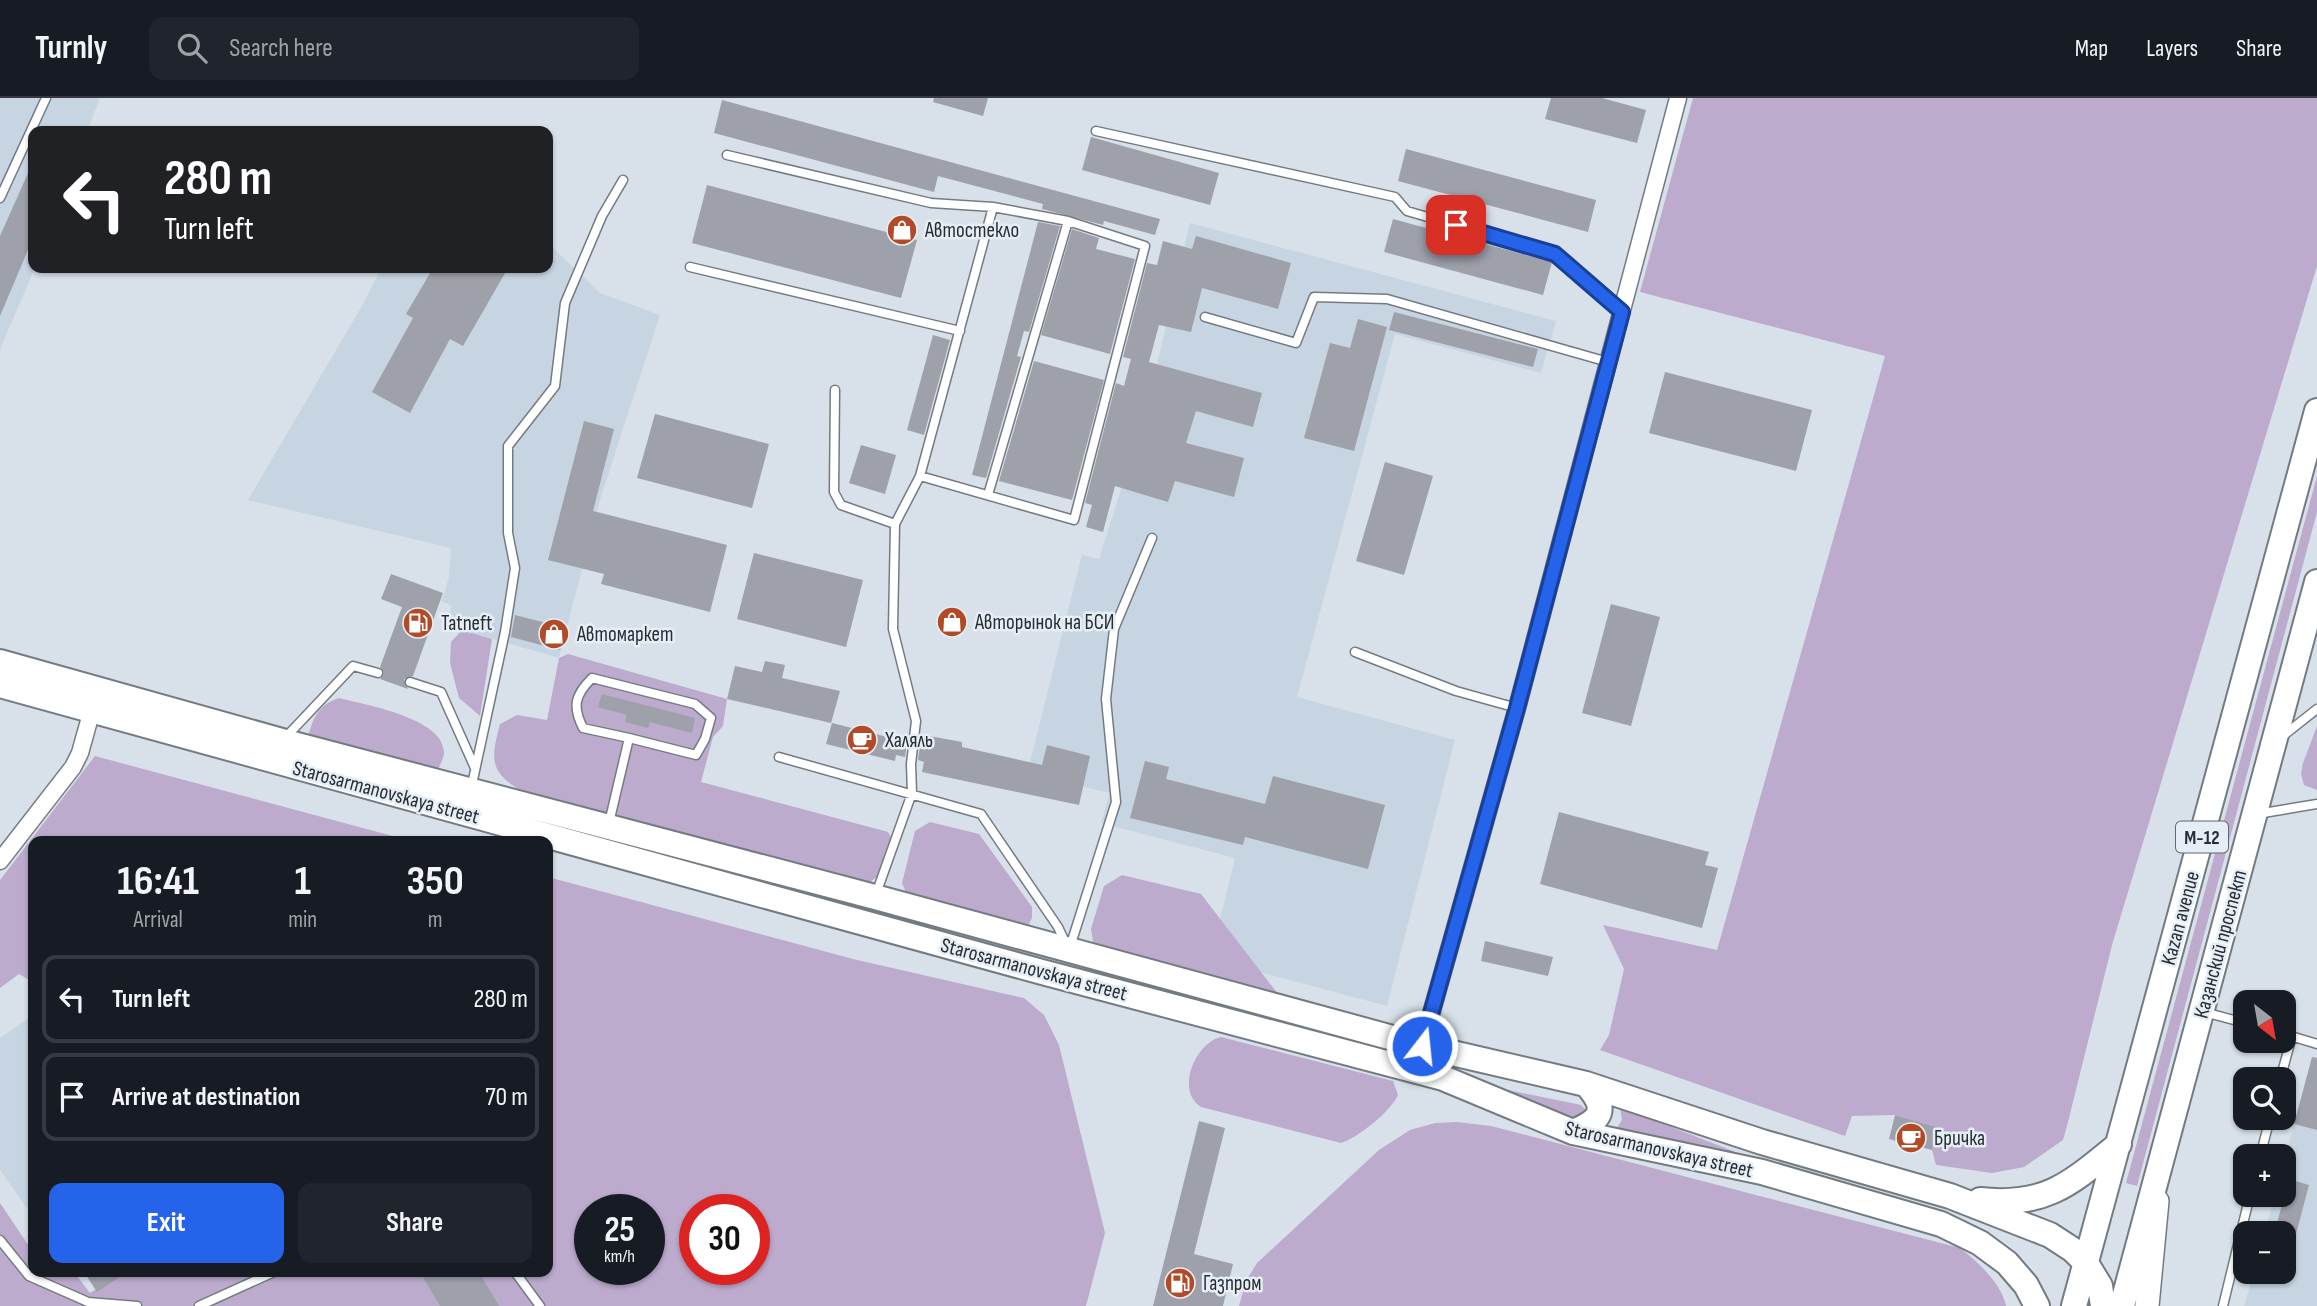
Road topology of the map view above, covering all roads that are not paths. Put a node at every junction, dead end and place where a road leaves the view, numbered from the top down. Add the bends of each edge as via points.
1 (46, 98) edge
2 (1678, 98) edge
3 (33, 126) edge
4 (1096, 131) dead end
5 (28, 137) edge
6 (727, 155) dead end
7 (623, 180) dead end
8 (0, 198) edge
9 (993, 207) junction
10 (1068, 221) junction
11 (690, 267) dead end
12 (1622, 312) junction
13 (1205, 317) dead end
14 (960, 331) junction
15 (1608, 362) junction
16 (835, 390) dead end
17 (2317, 411) edge
18 (920, 476) junction
19 (988, 495) junction
20 (895, 524) junction
21 (1152, 538) dead end
22 (2317, 582) edge
23 (1355, 652) dead end
24 (0, 662) edge
25 (378, 673) dead end
26 (410, 682) dead end
27 (0, 685) edge
28 (1517, 708) junction
29 (2317, 709) edge
30 (92, 710) junction
31 (629, 738) junction
32 (282, 741) junction
33 (2273, 743) junction
34 (779, 757) dead end
35 (473, 780) junction
36 (912, 793) junction
37 (2317, 804) edge
38 (2254, 815) junction
39 (608, 827) junction
40 (549, 836) edge
41 (553, 837) edge
42 (0, 861) edge
43 (875, 897) junction
44 (1069, 950) junction
45 (2202, 1011) junction
46 (2233, 1020) edge
47 (2296, 1037) edge
48 (2317, 1044) edge
49 (1422, 1046) junction
50 (1586, 1084) junction
51 (1573, 1132) junction
52 (2119, 1144) junction
53 (2157, 1179) junction
54 (1950, 1196) junction
55 (2247, 1207) edge
56 (0, 1240) edge
57 (2086, 1263) junction
58 (28, 1275) edge
59 (31, 1277) edge
60 (263, 1277) edge
61 (520, 1277) edge
62 (137, 1306) edge
63 (199, 1306) edge
64 (540, 1306) edge
65 (2037, 1306) edge
66 (2074, 1306) edge
67 (2103, 1306) edge
68 (2122, 1306) edge
69 (2147, 1306) edge
70 (2223, 1306) edge

1 - 3 lane
2 - 12 street
4 - 12 lane via 1395,197 1407,211 1555,254
5 - 8 lane
6 - 9 lane via 931,203
7 - 35 lane via 602,216 565,303 555,386 508,446 508,533 515,568
9 - 10 lane
9 - 14 lane
10 - 19 lane
10 - 19 lane via 1146,246 1074,520
11 - 14 lane
12 - 15 street
13 - 15 lane via 1296,343 1314,297 1387,299
14 - 18 lane
15 - 28 street
16 - 20 lane via 834,492 841,505
17 - 52 main road, Kazan avenue / М-12
18 - 19 lane
18 - 20 lane
20 - 36 lane via 893,629 916,721
21 - 44 lane via 1114,629 1106,699 1116,802
22 - 33 main road, Казанский проспект / М-12
23 - 28 lane via 1456,691
24 - 32 main road, Starosarmanovskaya street
25 - 32 lane via 354,666
26 - 35 lane via 441,692
27 - 30 main road, Starosarmanovskaya street
28 - 49 street
29 - 33 lane
30 - 40 main road, Starosarmanovskaya street
30 - 42 street via 73,767
31 - 31 lane via 583,728 576,715 579,692 592,678 695,704 711,718 696,755
31 - 39 lane
32 - 35 main road, Starosarmanovskaya street
33 - 38 main road, Казанский проспект / М-12
34 - 36 lane
35 - 39 main road, Starosarmanovskaya street
36 - 43 lane
36 - 44 lane via 981,814
37 - 38 lane
38 - 45 main road, Казанский проспект / М-12
39 - 43 main road, Starosarmanovskaya street
41 - 51 main road, Starosarmanovskaya street via 1443,1079
43 - 44 main road, Starosarmanovskaya street
44 - 49 main road, Starosarmanovskaya street
45 - 46 lane
45 - 53 main road, Казанский проспект / М-12
47 - 48 lane
49 - 50 main road, Starosarmanovskaya street
50 - 51 main road via 1597,1096 1600,1113
50 - 54 main road, Starosarmanovskaya street via 1762,1142
51 - 65 main road, Starosarmanovskaya street via 1762,1172 1941,1224 2007,1263
52 - 54 main road via 2076,1179 2044,1197 2010,1203
52 - 57 main road, Kazan avenue / М-12
53 - 68 main road, Казанский проспект / М-12
53 - 69 main road
54 - 57 main road via 2050,1236
55 - 70 lane
56 - 58 lane
57 - 66 main road, М-12
57 - 67 main road via 2099,1286
59 - 62 lane via 88,1302
60 - 63 lane
61 - 64 lane

